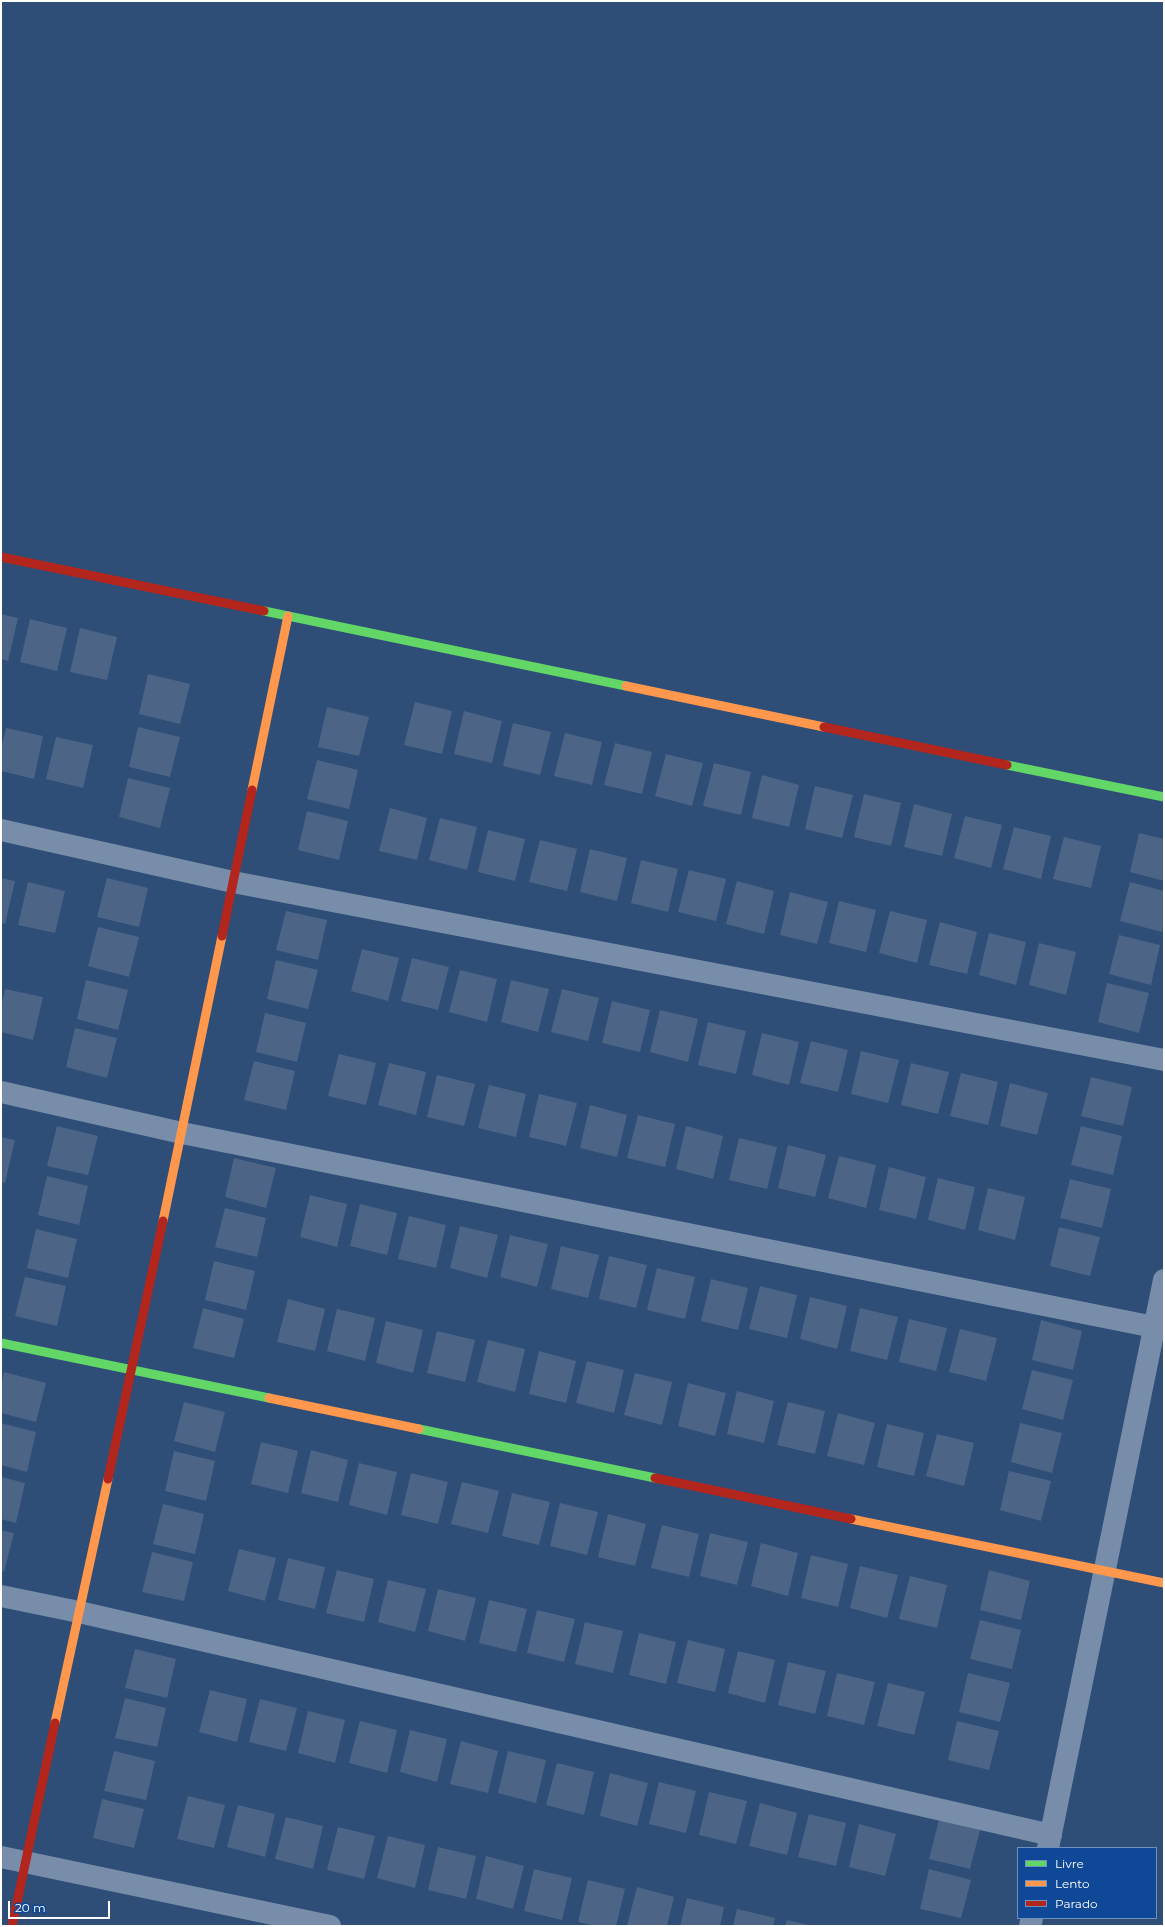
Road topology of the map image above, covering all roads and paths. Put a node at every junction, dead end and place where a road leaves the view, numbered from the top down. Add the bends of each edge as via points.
1 (1, 557) edge
2 (288, 616) junction
3 (1164, 797) edge
4 (1, 830) edge
5 (233, 882) junction
6 (1164, 1060) edge
7 (1, 1092) edge
8 (182, 1133) junction
9 (1164, 1280) edge
10 (1159, 1329) edge
11 (1, 1343) edge
12 (131, 1370) junction
13 (1103, 1571) junction
14 (1164, 1582) edge
15 (1, 1596) edge
16 (79, 1612) junction
17 (1049, 1842) edge
18 (1, 1857) edge
19 (26, 1862) junction
20 (12, 1926) edge
21 (330, 1926) edge

1 - 2 street
2 - 3 street
2 - 5 street
4 - 5 street
5 - 6 street
5 - 8 street
7 - 8 street
8 - 10 street
8 - 12 street
9 - 10 street
10 - 13 street
11 - 12 street
12 - 13 street
12 - 16 street
13 - 14 street
13 - 17 street
15 - 16 street
16 - 17 street
16 - 19 street
18 - 19 street
19 - 20 street
19 - 21 street

